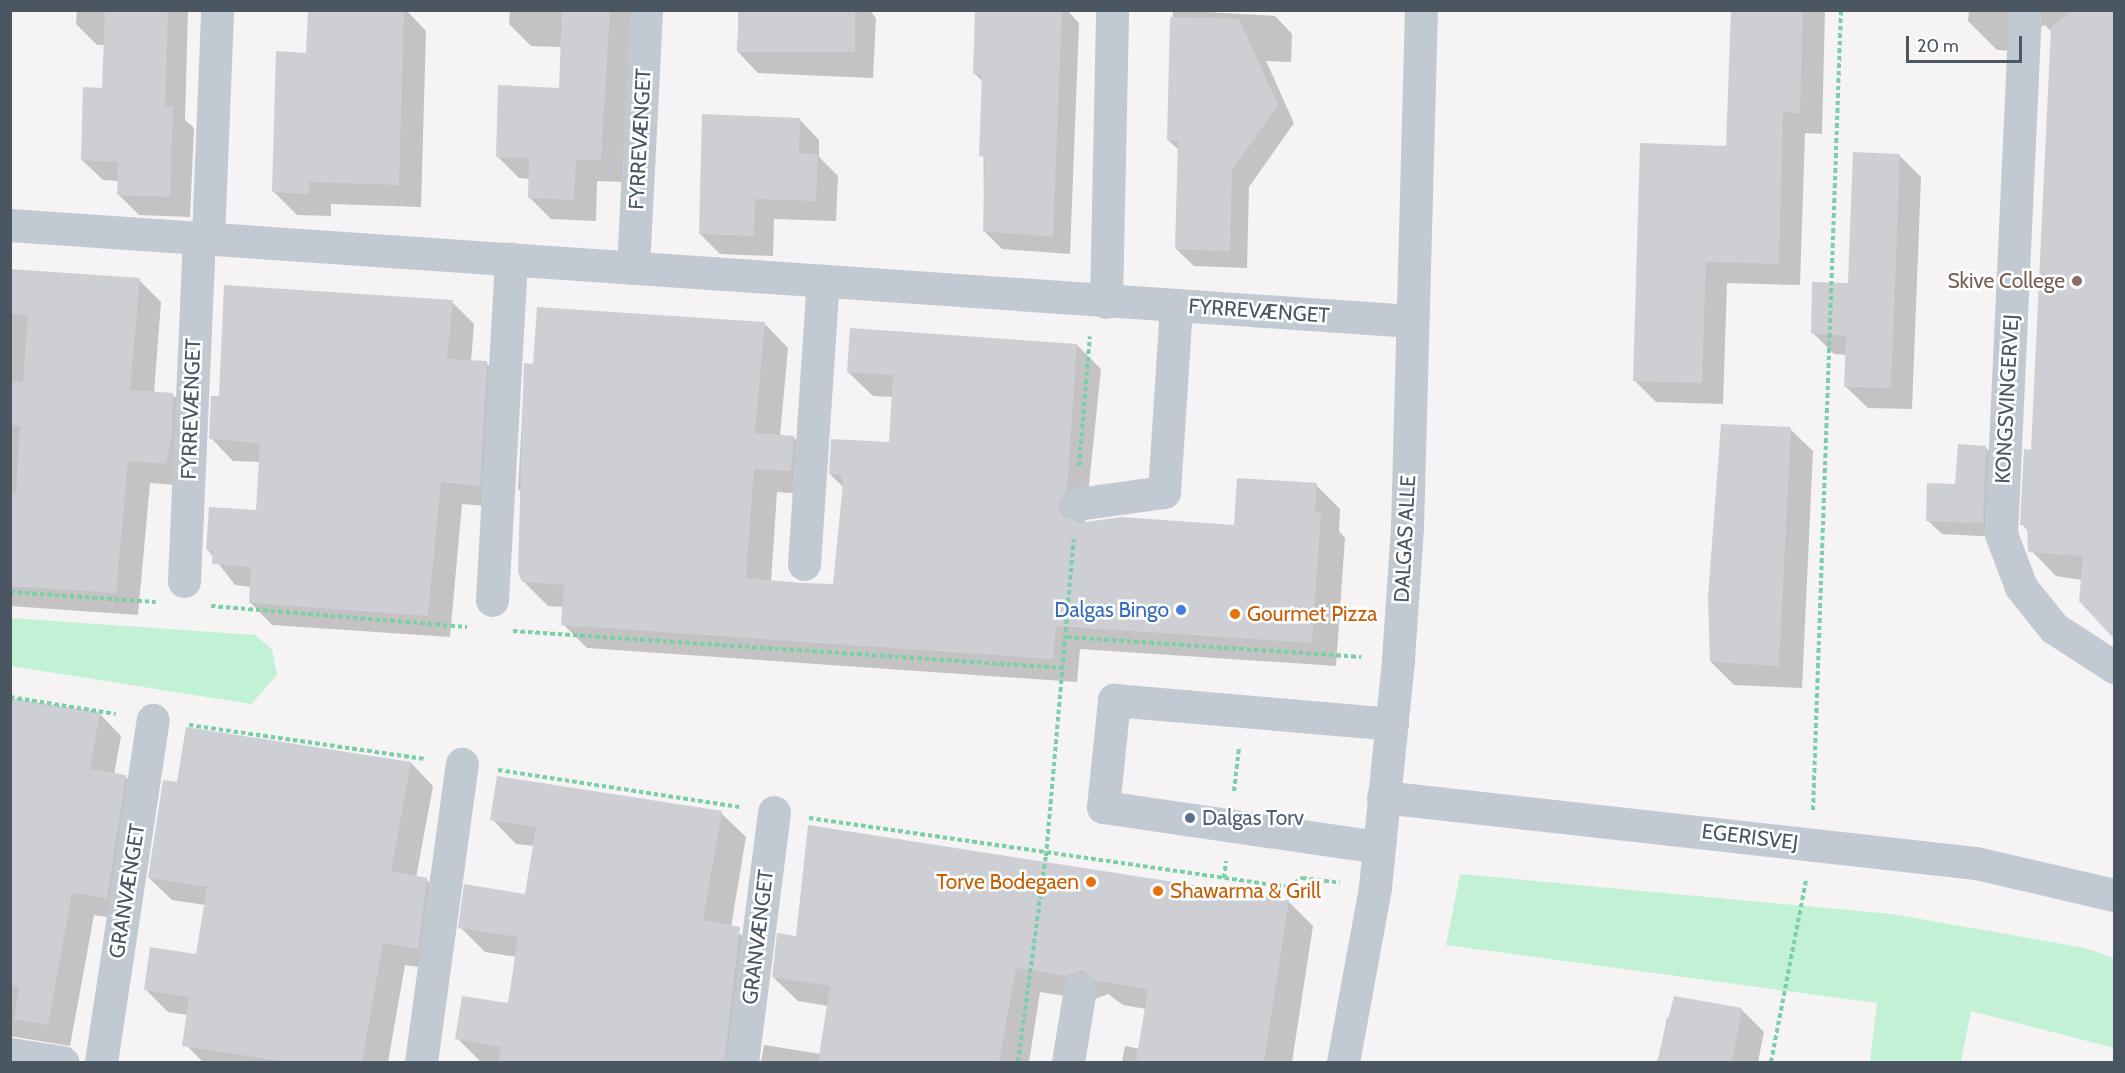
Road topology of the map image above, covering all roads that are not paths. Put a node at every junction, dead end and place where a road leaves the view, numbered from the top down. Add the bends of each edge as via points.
1 (217, 10) edge
2 (646, 10) edge
3 (1112, 10) edge
4 (1421, 10) edge
5 (2025, 10) edge
6 (10, 225) edge
7 (203, 238) junction
8 (511, 260) junction
9 (633, 268) junction
10 (823, 281) junction
11 (1099, 301) junction
12 (1176, 305) junction
13 (1412, 321) junction
14 (1077, 504) road end
15 (804, 564) dead end
16 (184, 581) dead end
17 (490, 620) road end
18 (2115, 667) edge
19 (153, 720) road end
20 (1392, 724) junction
21 (462, 764) road end
22 (1383, 797) junction
23 (774, 812) road end
24 (1378, 847) junction
25 (2115, 895) edge
26 (1080, 989) dead end
27 (10, 1054) edge
28 (63, 1062) edge
29 (101, 1062) edge
30 (421, 1062) edge
31 (742, 1062) edge
32 (1068, 1062) edge
33 (1343, 1062) edge

1 - 7 street, FYRREVÆNGET
2 - 9 street, FYRREVÆNGET
3 - 11 street
4 - 13 street, DALGAS ALLE
5 - 18 street, KONGSVINGERVEJ via 2001,534 2021,587 2054,628
6 - 7 street, FYRREVÆNGET
7 - 8 street, FYRREVÆNGET
7 - 16 street, FYRREVÆNGET
8 - 9 street, FYRREVÆNGET
8 - 17 street
9 - 10 street, FYRREVÆNGET
10 - 11 street, FYRREVÆNGET
10 - 15 street
11 - 12 street, FYRREVÆNGET
12 - 13 street, FYRREVÆNGET
12 - 14 street via 1164,492
13 - 20 street, DALGAS ALLE
19 - 29 street, GRANVÆNGET
20 - 22 street, DALGAS ALLE
20 - 24 street via 1114,700 1102,807
21 - 30 street
22 - 24 street, DALGAS ALLE
22 - 25 street, EGERISVEJ via 1976,863
23 - 31 street, GRANVÆNGET
24 - 33 street, DALGAS ALLE via 1375,887
26 - 32 street
27 - 28 street

